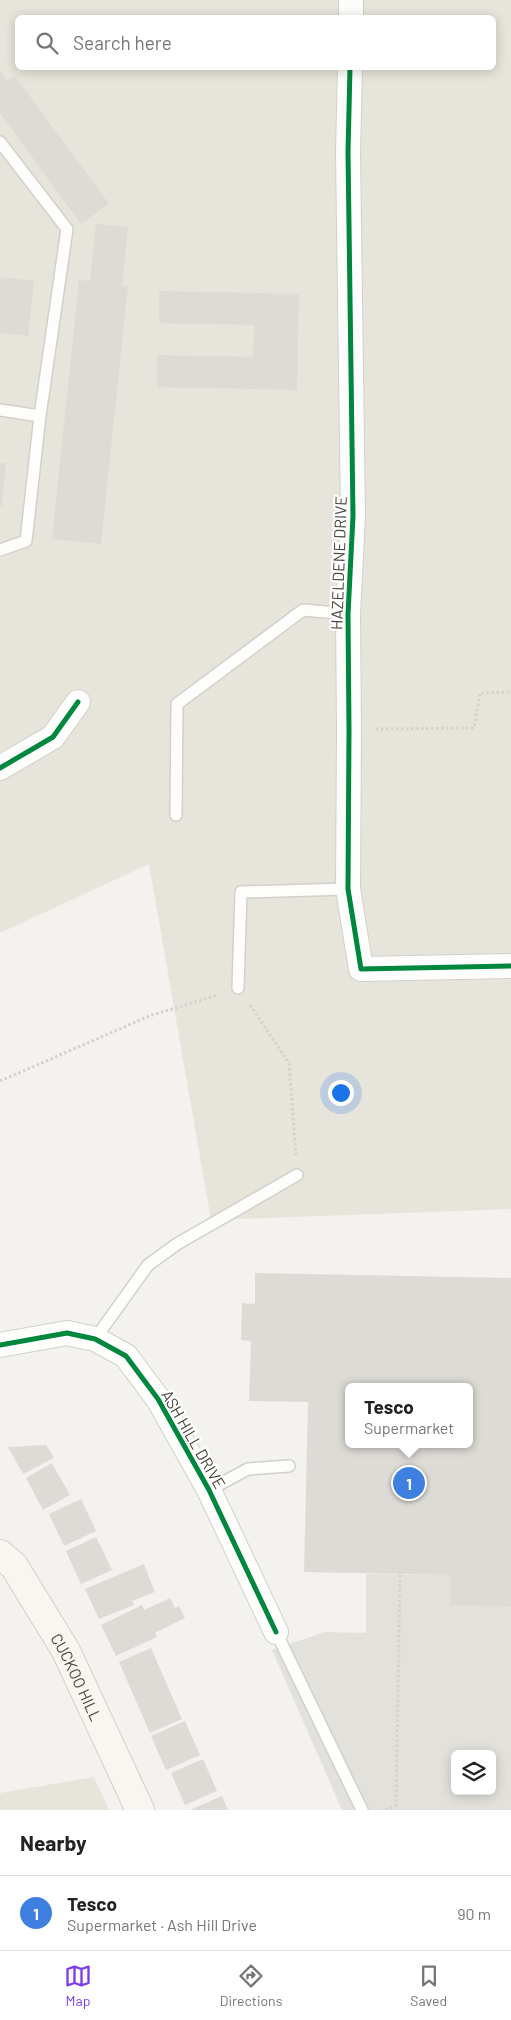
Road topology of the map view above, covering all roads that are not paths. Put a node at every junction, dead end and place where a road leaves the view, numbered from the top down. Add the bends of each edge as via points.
1 (351, 0) edge
2 (351, 15) edge
3 (350, 70) edge
4 (0, 142) edge
5 (0, 410) edge
6 (40, 416) junction
7 (0, 550) edge
8 (348, 614) junction
9 (78, 702) dead end
10 (0, 768) edge
11 (176, 814) dead end
12 (348, 889) junction
13 (511, 966) edge
14 (238, 988) road end
15 (297, 1175) road end
16 (95, 1339) junction
17 (0, 1345) edge
18 (289, 1466) dead end
19 (210, 1490) junction
20 (0, 1554) edge
21 (276, 1632) joint
22 (140, 1810) edge
23 (362, 1810) edge

1 - 2 street
3 - 8 street, HAZELDENE DRIVE via 348,152 354,516
4 - 6 lane via 67,229
5 - 6 lane
6 - 7 lane via 26,541
8 - 11 lane via 302,610 178,704
8 - 12 street, HAZELDENE DRIVE
9 - 10 street via 53,737
12 - 13 street, HAZELDENE DRIVE via 362,969
12 - 14 lane via 241,892
15 - 16 lane via 177,1244 148,1265
16 - 17 street, ASH HILL DRIVE via 67,1333
16 - 19 street, ASH HILL DRIVE via 126,1356 153,1392
18 - 19 lane via 248,1469
19 - 21 street, ASH HILL DRIVE
20 - 22 main road, CUCKOO HILL via 14,1566 66,1650
21 - 23 lane

